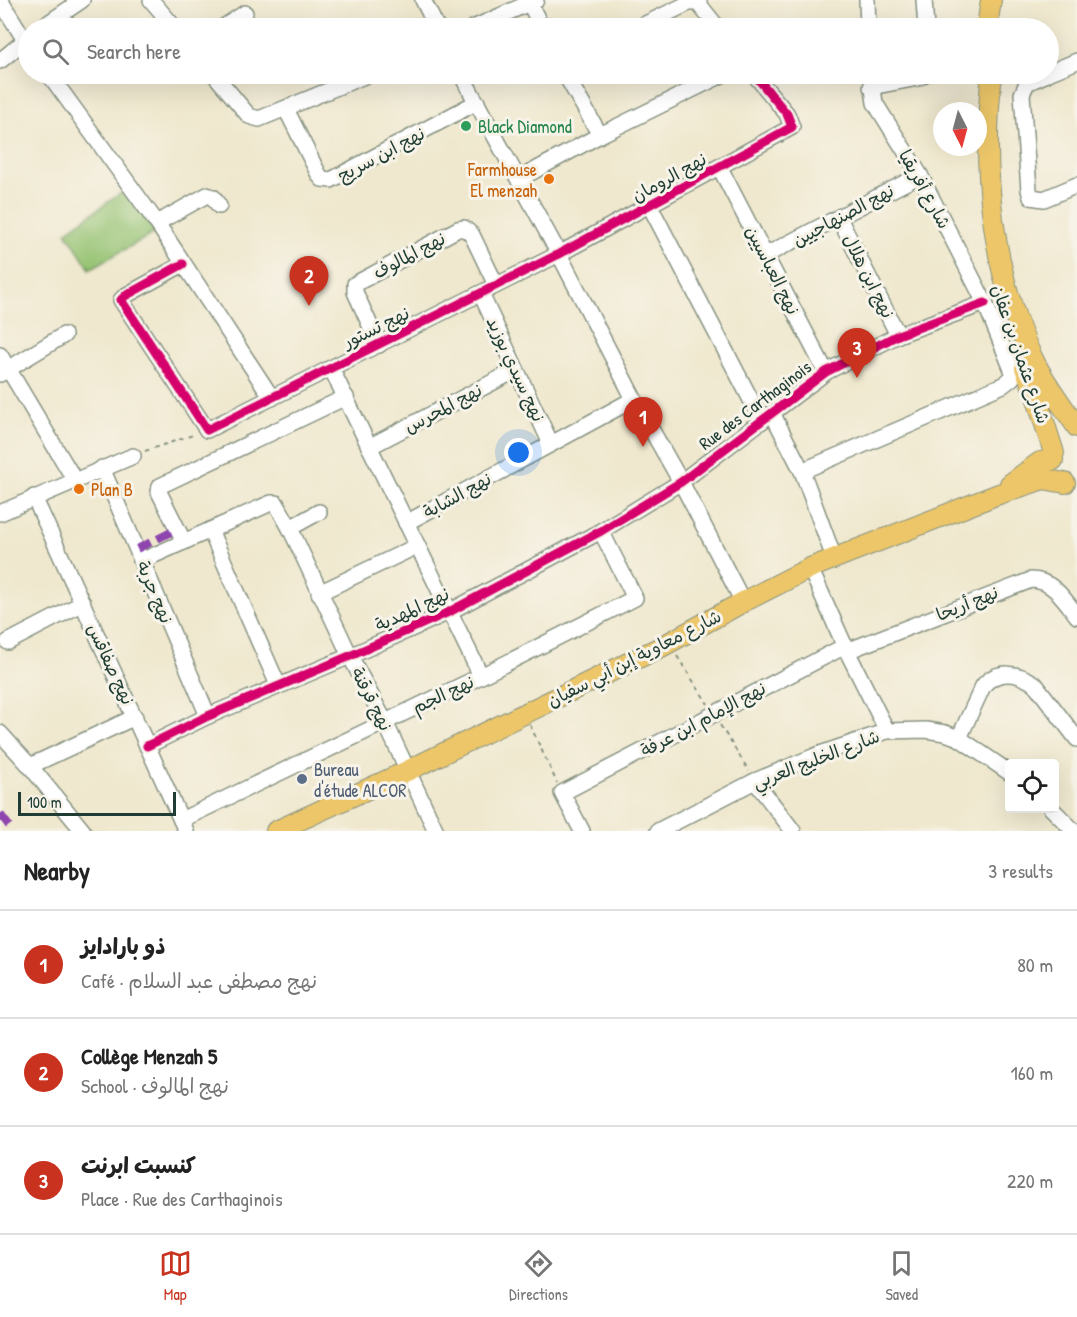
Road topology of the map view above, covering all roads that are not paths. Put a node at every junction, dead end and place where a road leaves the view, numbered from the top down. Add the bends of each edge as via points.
1 (0, 0) edge
2 (82, 0) edge
3 (151, 0) edge
4 (423, 0) edge
5 (867, 0) edge
6 (924, 0) edge
7 (991, 0) edge
8 (1001, 0) edge
9 (531, 1) edge
10 (245, 13) dead end
11 (56, 18) edge
12 (167, 18) edge
13 (237, 18) edge
14 (432, 18) edge
15 (494, 18) edge
16 (538, 18) edge
17 (658, 18) edge
18 (710, 18) edge
19 (868, 18) edge
20 (925, 18) edge
21 (988, 18) edge
22 (998, 18) edge
23 (18, 27) edge
24 (18, 48) edge
25 (0, 61) edge
26 (1077, 61) edge
27 (1059, 68) edge
28 (56, 84) edge
29 (223, 84) edge
30 (345, 84) edge
31 (467, 84) edge
32 (571, 84) edge
33 (704, 84) edge
34 (762, 84) edge
35 (872, 84) edge
36 (981, 84) edge
37 (991, 84) edge
38 (1027, 84) edge
39 (477, 102) junction
40 (980, 102) edge
41 (286, 109) junction
42 (600, 135) junction
43 (978, 156) edge
44 (720, 168) junction
45 (920, 175) junction
46 (519, 179) junction
47 (1077, 185) edge
48 (219, 206) dead end
49 (650, 206) junction
50 (839, 218) junction
51 (157, 223) junction
52 (559, 254) junction
53 (766, 255) junction
54 (183, 264) junction
55 (496, 285) junction
56 (481, 294) junction
57 (985, 303) junction
58 (64, 335) dead end
59 (898, 335) junction
60 (379, 345) junction
61 (3, 366) edge
62 (331, 368) junction
63 (516, 369) junction
64 (826, 372) junction
65 (346, 397) junction
66 (272, 398) junction
67 (634, 399) junction
68 (767, 417) junction
69 (1077, 428) edge
70 (1077, 435) edge
71 (551, 444) junction
72 (369, 447) junction
73 (133, 456) road end
74 (1053, 457) junction
75 (102, 468) junction
76 (802, 471) junction
77 (74, 479) junction
78 (681, 482) junction
79 (1071, 484) edge
80 (996, 495) junction
81 (34, 497) junction
82 (319, 512) dead end
83 (0, 513) edge
84 (406, 523) junction
85 (290, 528) junction
86 (210, 530) junction
87 (601, 531) junction
88 (184, 542) junction
89 (417, 546) junction
90 (834, 558) junction
91 (141, 561) junction
92 (810, 568) junction
93 (319, 593) junction
94 (743, 602) junction
95 (83, 603) junction
96 (449, 612) junction
97 (1077, 616) edge
98 (8, 642) dead end
99 (846, 648) junction
100 (350, 656) junction
101 (481, 676) junction
102 (278, 685) junction
103 (208, 716) junction
104 (135, 717) junction
105 (385, 722) junction
106 (887, 731) junction
107 (0, 733) edge
108 (959, 738) junction
109 (1077, 739) edge
110 (147, 746) junction
111 (30, 766) junction
112 (1005, 770) edge
113 (407, 771) junction
114 (755, 781) junction
115 (1056, 813) edge
116 (183, 826) edge
117 (83, 831) edge
118 (276, 831) edge
119 (436, 831) edge
120 (582, 831) edge
121 (658, 831) edge
122 (793, 831) edge
123 (1074, 831) edge

1 - 23 street
2 - 11 street
3 - 12 street
4 - 14 street
5 - 19 street
6 - 20 street
7 - 21 main road
8 - 22 main road
9 - 15 street
9 - 16 street
10 - 13 street
17 - 18 street via 689,3 698,3
24 - 25 street
26 - 27 street
28 - 51 street
29 - 41 street via 252,118
30 - 41 street
31 - 39 street
32 - 42 street
33 - 42 street
34 - 44 street, نهج الرومان via 792,126
35 - 45 street, شارع أفريقيا via 878,109
36 - 40 main road
37 - 69 main road, شارع عثمان بن عفان via 990,185 1010,299 1046,384
38 - 47 street via 1022,94 1031,197 1044,199
39 - 41 street, نهج ابن سريج via 327,181 319,175
39 - 46 street
42 - 46 street
43 - 74 main road, شارع عثمان بن عفان via 980,201 991,264 1003,312 1035,393
44 - 49 street, نهج الرومان
44 - 53 street, نهج العباسيين
45 - 50 street, نهج الصنهاجيين
45 - 57 street, شارع أفريقيا
46 - 52 street
48 - 51 street via 207,195
49 - 52 street, نهج الرومان
49 - 68 street
50 - 53 street, نهج الصنهاجيين
50 - 59 street, نهج ابن هلال
51 - 54 street
52 - 55 street, نهج تستور
52 - 67 street
53 - 64 street, نهج العباسيين
54 - 66 street
54 - 66 street, نهج تستور via 121,300 207,430
55 - 56 street, نهج تستور
55 - 60 street, نهج المالوف via 472,235 464,228 458,229 355,284
56 - 60 street, نهج تستور
56 - 63 street, نهج سيدي بوزيد
57 - 59 street, Rue des Carthaginois
57 - 76 street, شارع أفريقيا via 1013,372 1009,381
58 - 61 street
59 - 64 street, Rue des Carthaginois
60 - 62 street, نهج تستور
61 - 77 street
62 - 65 street
62 - 66 street, نهج تستور
63 - 71 street, نهج سيدي بوزيد
63 - 72 street, نهج المحرس
64 - 68 street, Rue des Carthaginois
65 - 72 street
65 - 88 street via 159,488
67 - 71 street, نهج الشابة
67 - 78 street
68 - 76 street
68 - 78 street, Rue des Carthaginois
70 - 74 main road, شارع معاوية إبن أبي سفيان via 1062,441
71 - 84 street, نهج الشابة
72 - 84 street
73 - 75 street
74 - 79 main road, شارع معاوية إبن أبي سفيان via 1056,473
74 - 80 main road, شارع معاوية إبن أبي سفيان via 1040,462
75 - 77 street
75 - 91 street, نهج جربة
76 - 90 street
77 - 81 street
78 - 87 street, نهج المهدية
78 - 94 street
79 - 80 main road, شارع معاوية إبن أبي سفيان via 1043,479
80 - 90 main road, شارع معاوية إبن أبي سفيان
81 - 83 street
81 - 95 street, نهج صفاقس
82 - 85 street
84 - 89 street
85 - 86 street, نهج قرقنة via 276,503 271,503
85 - 93 street, نهج قرقنة
86 - 88 street
86 - 102 street
87 - 96 street, نهج المهدية
87 - 101 street, نهج الجم via 635,598
88 - 91 street
89 - 93 street
89 - 96 street
90 - 92 main road, شارع معاوية إبن أبي سفيان
91 - 103 street, نهج جربة
92 - 94 main road, شارع معاوية إبن أبي سفيان
92 - 99 street
93 - 100 street, نهج قرقنة
94 - 113 main road, شارع معاوية إبن أبي سفيان via 669,643
95 - 98 street
95 - 104 street, نهج صفاقس
96 - 100 street, نهج المهدية
96 - 101 street
97 - 99 street, نهج أريحا via 1056,589 1047,582 1031,580
99 - 106 street
99 - 120 street, نهج الإمام ابن عرفة via 713,713 562,794
100 - 102 street, نهج المهدية
100 - 105 street, نهج قرقنة
101 - 105 street, نهج الجم
102 - 103 street, نهج المهدية
103 - 110 street, نهج المهدية
104 - 110 street, نهج صفاقس
104 - 111 street
105 - 113 street, نهج قرقنة
105 - 116 street, نهج الجم
106 - 108 street, شارع الخليج العربي via 926,730
106 - 114 street, شارع الخليج العربي
107 - 111 street
108 - 109 street via 983,686 989,679 1008,674 1035,684
108 - 112 street, شارع الخليج العربي
110 - 116 street, نهج صفاقس
111 - 117 street
113 - 118 main road, شارع معاوية إبن أبي سفيان
113 - 119 street, نهج قرقنة
114 - 121 street, شارع الخليج العربي
114 - 122 street
115 - 123 street

